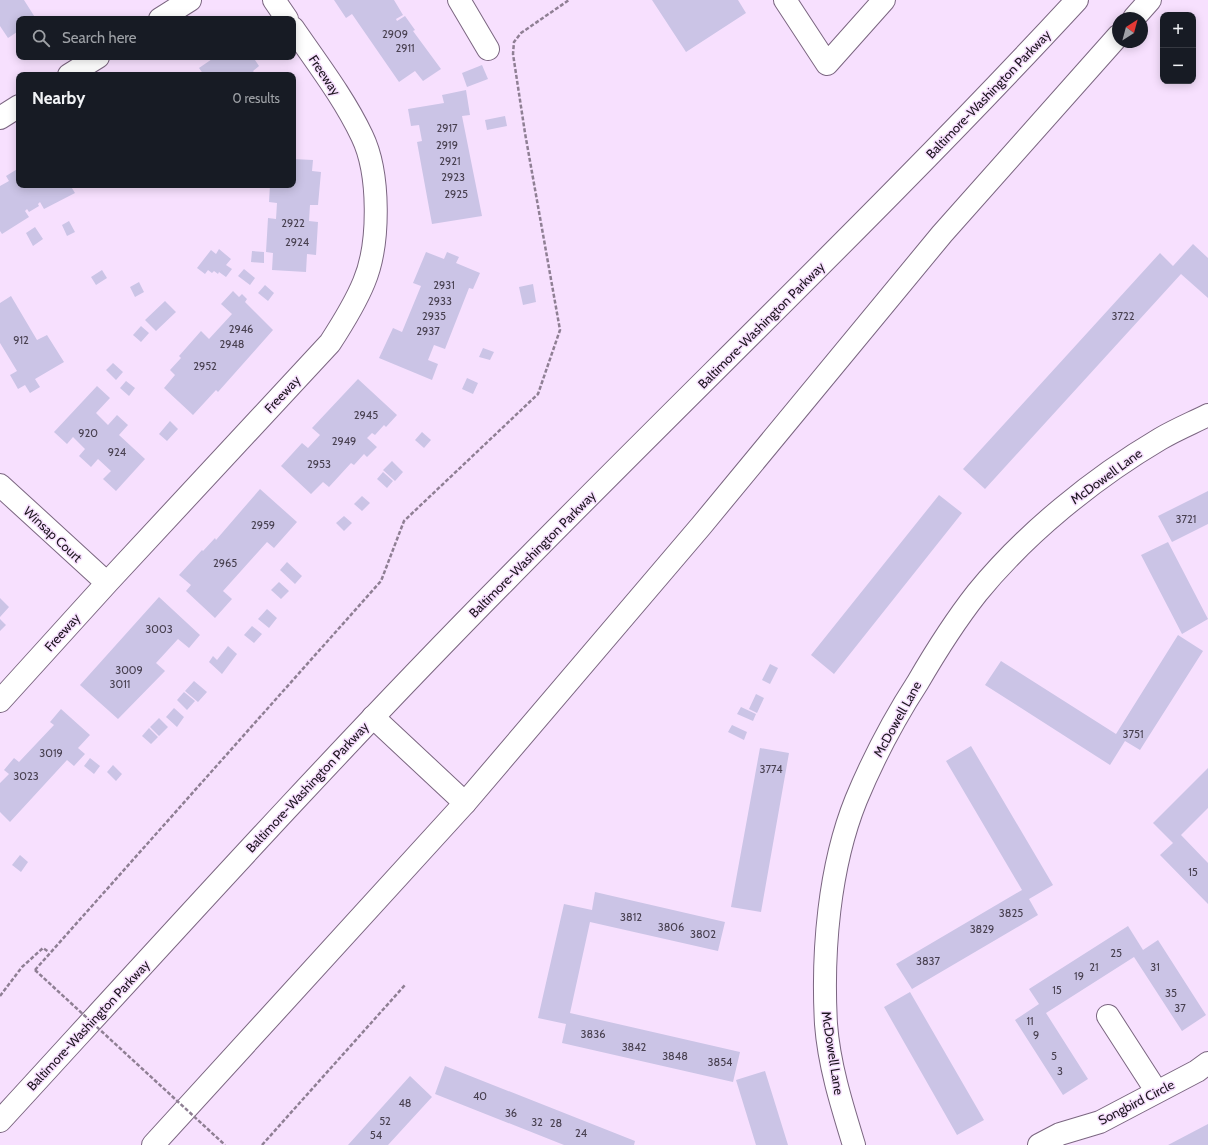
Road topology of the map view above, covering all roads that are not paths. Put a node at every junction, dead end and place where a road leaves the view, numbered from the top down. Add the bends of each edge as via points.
1 (190, 0) edge
2 (274, 0) edge
3 (459, 0) edge
4 (785, 0) edge
5 (884, 0) edge
6 (1077, 0) edge
7 (1150, 0) edge
8 (1139, 12) edge
9 (165, 16) edge
10 (285, 16) edge
11 (296, 32) edge
12 (1112, 43) edge
13 (488, 49) dead end
14 (93, 60) edge
15 (74, 72) edge
16 (16, 108) edge
17 (0, 118) edge
18 (1208, 415) edge
19 (0, 485) edge
20 (106, 583) junction
21 (0, 701) edge
22 (373, 717) junction
23 (465, 803) junction
24 (1108, 1016) dead end
25 (1208, 1063) edge
26 (1157, 1092) junction
27 (0, 1121) edge
28 (153, 1145) edge
29 (854, 1145) edge
30 (1039, 1145) edge

1 - 9 main road
2 - 10 main road
3 - 13 main road
4 - 5 main road via 827,64
6 - 22 main road, Baltimore-Washington Parkway via 895,191 518,567
7 - 8 main road
11 - 20 main road, Freeway via 341,98 362,137 374,169 374,243 365,280 349,315 330,343
12 - 23 main road via 942,234 680,550
14 - 15 main road
16 - 17 main road
18 - 29 main road, McDowell Lane via 1161,438 1114,469 1022,545 978,592 944,639 880,749 856,802 839,859 828,921 825,968 826,1026 835,1084
19 - 20 main road, Winsap Court
20 - 21 main road, Freeway
22 - 23 main road
22 - 27 main road, Baltimore-Washington Parkway
23 - 28 main road
24 - 26 main road
25 - 26 main road, Songbird Circle
26 - 30 main road, Songbird Circle via 1100,1122 1060,1134

